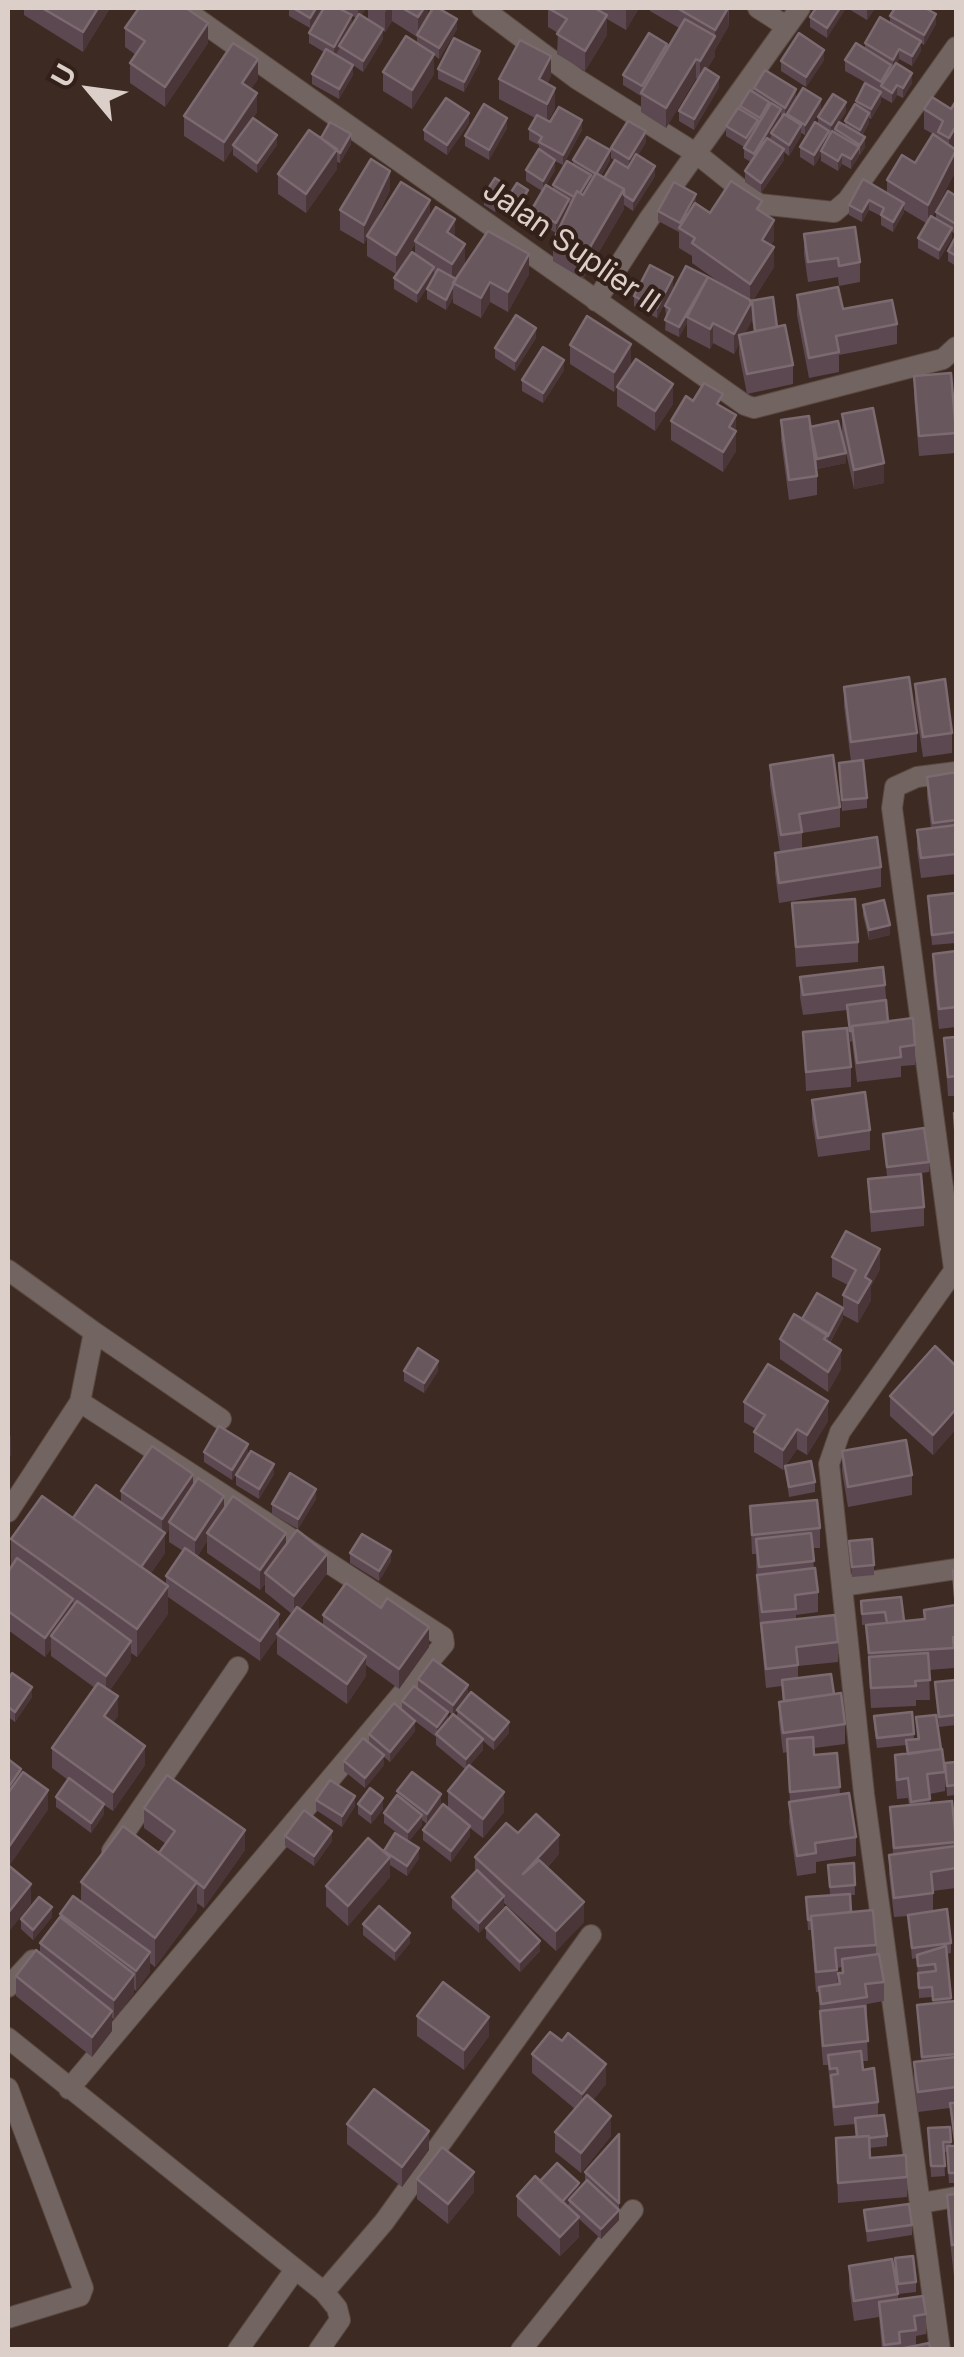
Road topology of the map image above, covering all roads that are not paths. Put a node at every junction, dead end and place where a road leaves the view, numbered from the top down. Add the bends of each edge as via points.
1 (182, 8) edge
2 (482, 8) edge
3 (758, 8) edge
4 (800, 8) edge
5 (786, 26) junction
6 (956, 48) edge
7 (697, 154) junction
8 (596, 302) junction
9 (956, 347) edge
10 (956, 772) edge
11 (955, 1268) edge
12 (8, 1270) edge
13 (94, 1332) junction
14 (80, 1402) junction
15 (221, 1419) dead end
16 (8, 1512) edge
17 (956, 1569) edge
18 (842, 1586) junction
19 (238, 1667) dead end
20 (98, 1870) edge
21 (591, 1936) dead end
22 (46, 1943) edge
23 (8, 1988) edge
24 (8, 2038) edge
25 (8, 2088) edge
26 (70, 2089) junction
27 (956, 2197) edge
28 (920, 2202) junction
29 (633, 2210) dead end
30 (294, 2271) junction
31 (324, 2292) junction
32 (8, 2318) edge
33 (238, 2350) edge
34 (319, 2350) edge
35 (521, 2350) edge
36 (940, 2350) edge

1 - 8 street, Jalan Suplier II
2 - 7 street via 576,79
3 - 5 street
4 - 5 street
5 - 7 street
6 - 7 street via 867,178 834,212 758,204
7 - 8 street
8 - 9 street, Jalan Suplier II via 750,408 943,359
10 - 11 street via 895,787 892,808
11 - 18 street via 832,1448
12 - 13 street
13 - 14 street
13 - 15 street
14 - 16 street
14 - 26 street via 443,1637 444,1644
17 - 18 street
18 - 28 street
19 - 20 street
21 - 31 street via 384,2222
22 - 23 street
24 - 26 street
25 - 32 street via 83,2288 80,2296
26 - 30 street
27 - 28 street
28 - 36 street
29 - 35 street
30 - 31 street
30 - 33 street
31 - 34 street via 340,2320

